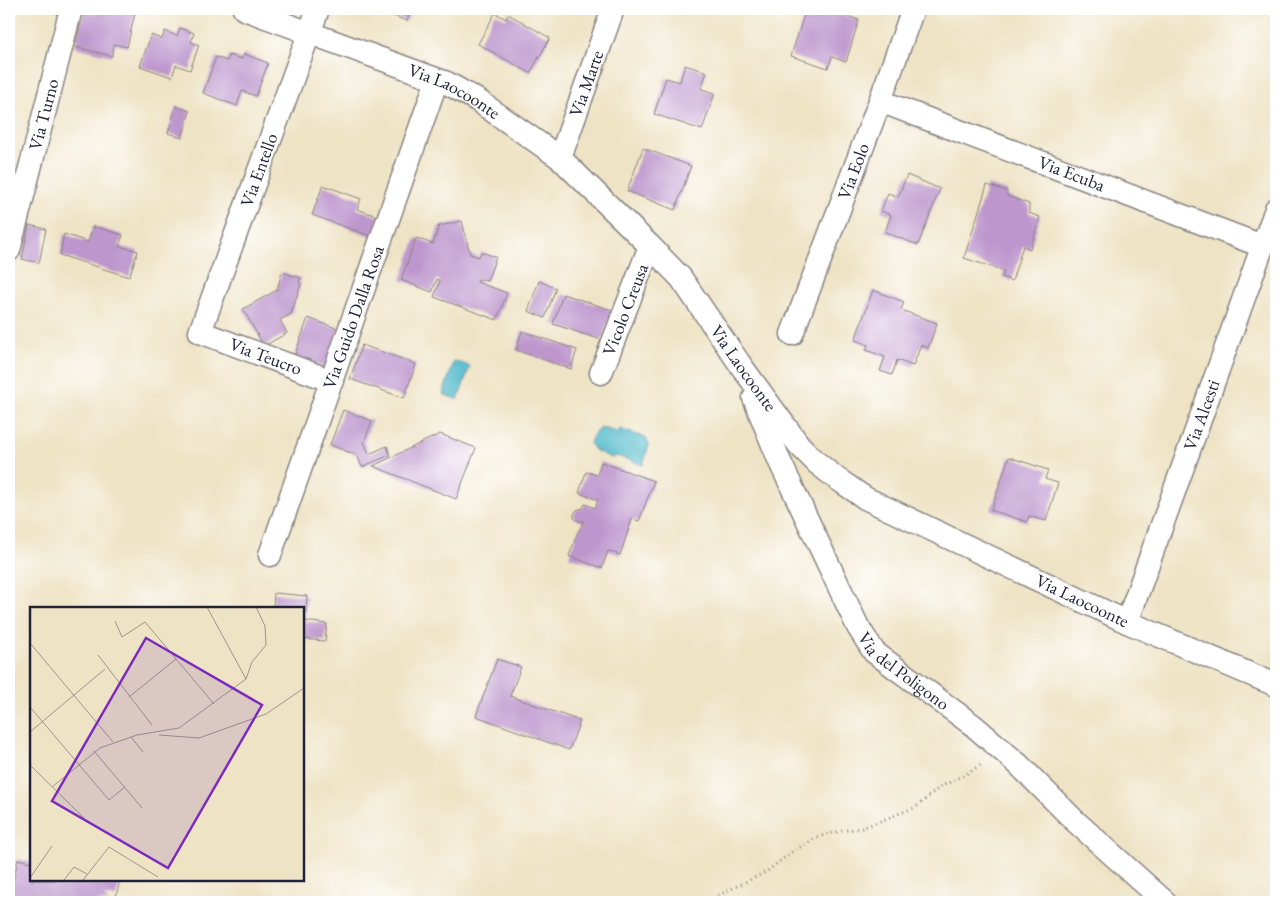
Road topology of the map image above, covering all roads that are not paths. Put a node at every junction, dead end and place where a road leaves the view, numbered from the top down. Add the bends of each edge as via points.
1 (71, 9) edge
2 (244, 9) edge
3 (318, 9) edge
4 (613, 9) edge
5 (912, 9) edge
6 (310, 32) junction
7 (437, 80) junction
8 (880, 102) junction
9 (560, 158) junction
10 (1276, 208) edge
11 (650, 246) junction
12 (1262, 246) junction
13 (9, 250) edge
14 (200, 332) joint
15 (792, 334) dead end
16 (742, 367) junction
17 (601, 373) dead end
18 (332, 381) junction
19 (270, 555) dead end
20 (1127, 622) junction
21 (1276, 685) edge
22 (1165, 902) edge

1 - 13 street, Via Turno
2 - 6 street, Via Laocoonte
3 - 6 street, Via Entello
4 - 9 street, Via Marte
5 - 8 street, Via Eolo
6 - 7 street, Via Laocoonte
6 - 14 street, Via Entello
7 - 9 street, Via Laocoonte via 478,100
7 - 18 street, Via Guido Dalla Rosa
8 - 12 street, Via Ecuba
8 - 15 street, Via Eolo
9 - 11 street, Via Laocoonte
10 - 12 street, Via Alcesti
11 - 16 street, Via Laocoonte via 681,278
11 - 17 street, Vicolo Creusa
12 - 20 street, Via Alcesti
14 - 18 street, Via Teucro
16 - 20 street, Via Laocoonte via 799,445 817,463 864,498
16 - 22 street, Via del Poligono via 780,462 858,627 874,652 974,726
18 - 19 street, Via Guido Dalla Rosa
20 - 21 street, Via Laocoonte

